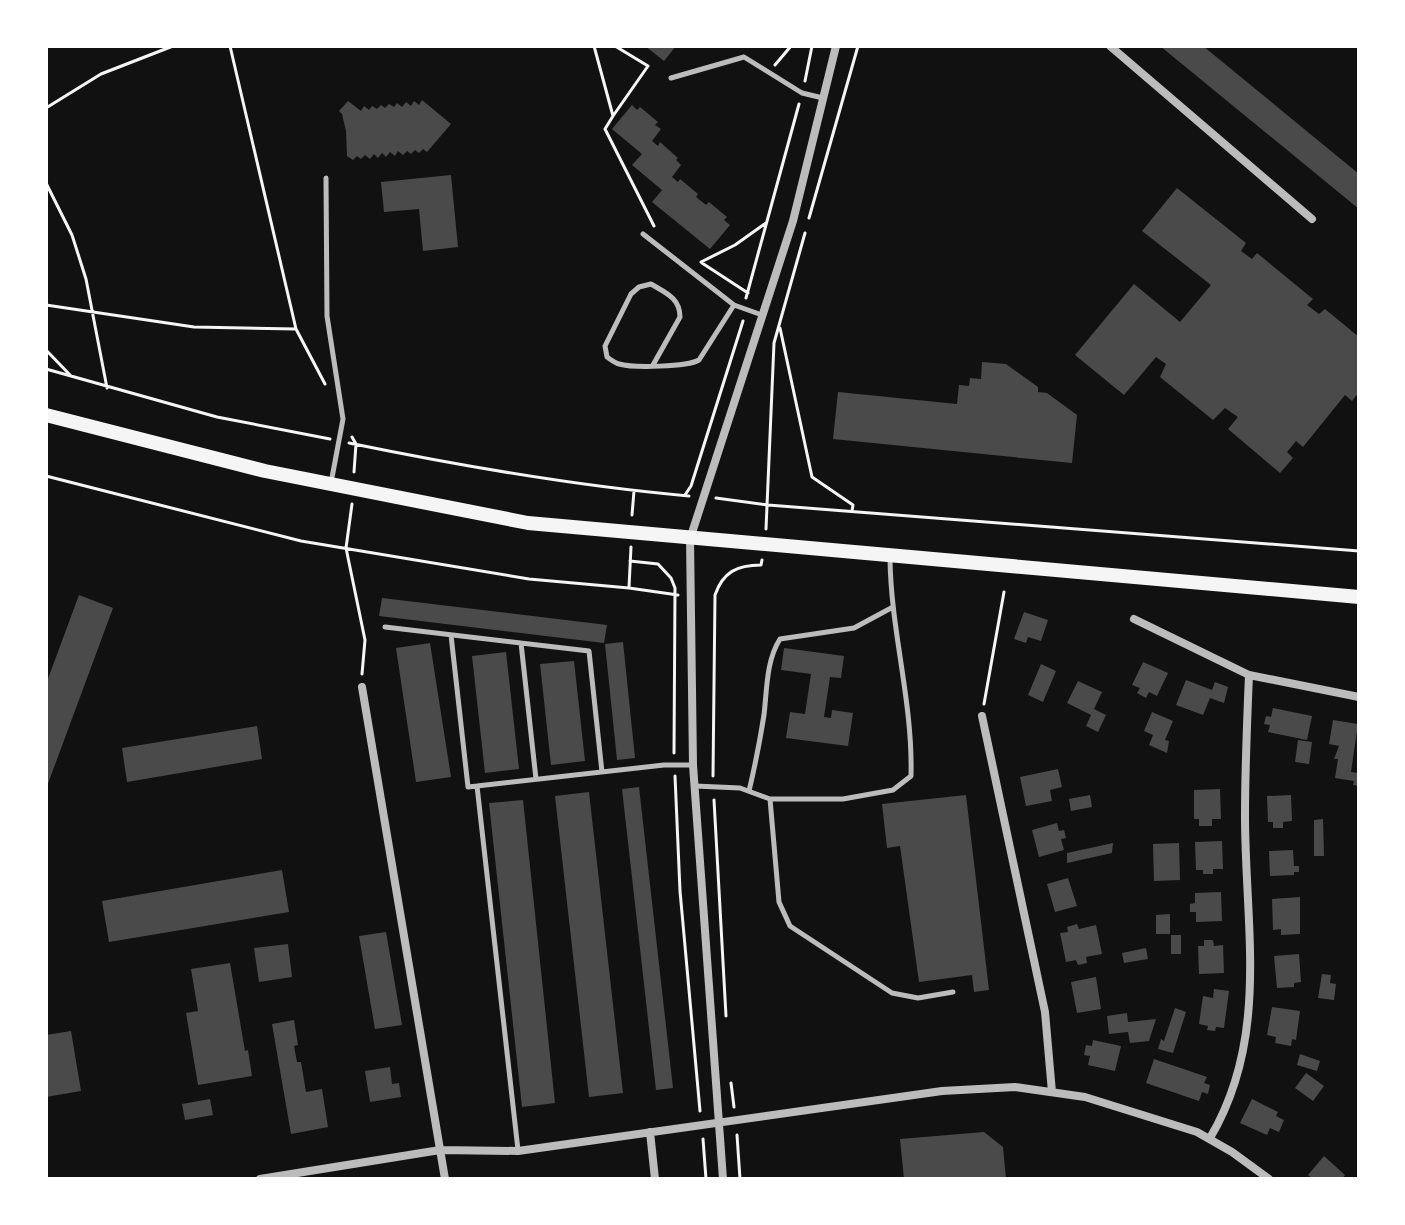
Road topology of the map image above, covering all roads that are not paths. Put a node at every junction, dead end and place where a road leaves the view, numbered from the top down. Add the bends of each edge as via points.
1 (836, 46) edge
2 (1110, 46) edge
3 (671, 78) dead end
4 (823, 98) junction
5 (326, 178) dead end
6 (1312, 219) dead end
7 (643, 234) dead end
8 (734, 305) junction
9 (762, 315) junction
10 (653, 365) junction
11 (46, 415) edge
12 (331, 484) junction
13 (690, 539) junction
14 (890, 556) junction
15 (1359, 597) edge
16 (893, 607) junction
17 (1134, 619) dead end
18 (385, 627) dead end
19 (451, 635) junction
20 (521, 643) junction
21 (1249, 675) junction
22 (362, 687) road end
23 (1359, 697) edge
24 (982, 716) road end
25 (693, 765) junction
26 (602, 772) junction
27 (536, 779) junction
28 (477, 786) junction
29 (694, 786) junction
30 (749, 791) junction
31 (770, 799) junction
32 (953, 992) dead end
33 (1052, 1092) junction
34 (717, 1123) junction
35 (650, 1132) junction
36 (1210, 1138) junction
37 (440, 1150) junction
38 (518, 1151) junction
39 (260, 1179) edge
40 (445, 1179) edge
41 (655, 1179) edge
42 (723, 1179) edge
43 (1269, 1179) edge

1 - 4 street
2 - 6 street
3 - 4 lane via 744,57 802,93
4 - 9 street via 793,221
5 - 12 lane via 327,316 343,419
7 - 8 lane
8 - 9 lane
8 - 10 lane via 699,360
9 - 13 street
10 - 10 lane via 617,364 607,357 605,346 631,294 651,284 676,299 680,308
11 - 12 main road
12 - 13 main road via 528,523
13 - 14 main road
13 - 25 street
14 - 15 main road
14 - 16 lane
16 - 30 lane via 854,628 780,639 768,672
16 - 31 lane via 912,739 911,776 893,790 843,799
17 - 21 street
18 - 19 lane
19 - 20 lane
19 - 28 lane via 468,787
20 - 26 lane via 589,651
20 - 27 lane
21 - 23 street
21 - 36 street via 1245,816 1251,1001 1234,1088
22 - 37 street
24 - 33 street via 1045,1012
25 - 26 lane
25 - 29 street
26 - 27 lane
27 - 28 lane
28 - 38 lane
29 - 30 lane
29 - 34 street
30 - 31 lane
31 - 32 lane via 779,902 790,926 892,993 918,998
33 - 34 street via 1015,1087 942,1091
33 - 36 street via 1128,1109
34 - 35 street
34 - 42 street
35 - 38 street
35 - 41 street
36 - 43 street
37 - 38 street
37 - 39 street
37 - 40 street

